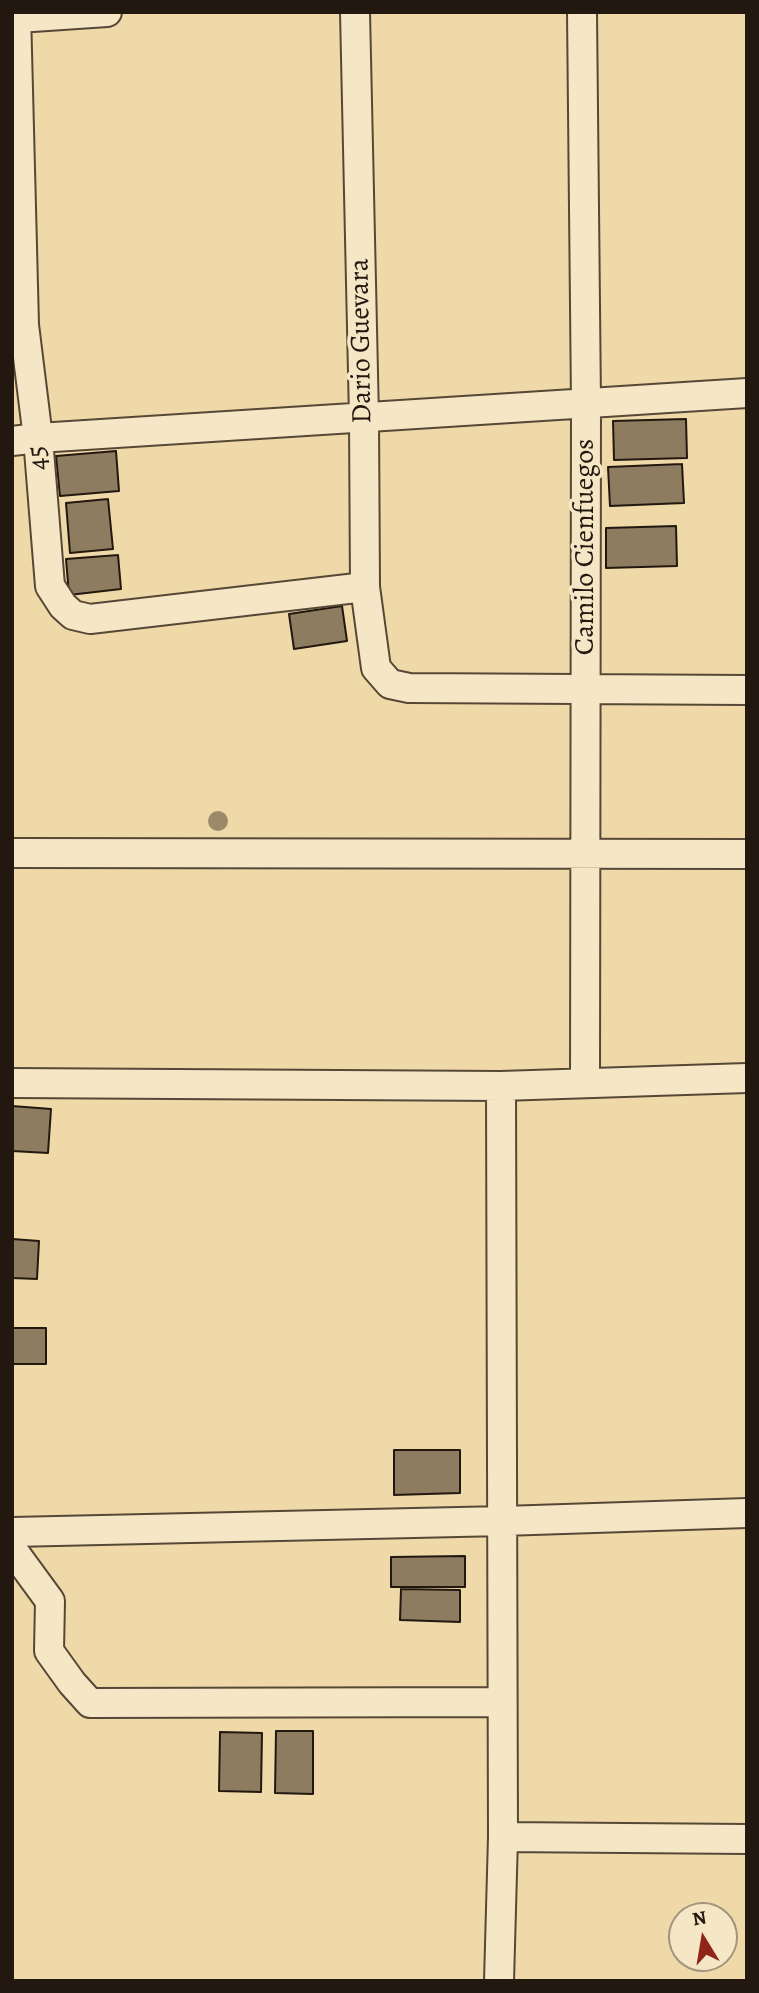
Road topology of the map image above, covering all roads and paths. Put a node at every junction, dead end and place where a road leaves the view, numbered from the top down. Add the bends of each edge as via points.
1 (107, 12) edge
2 (355, 12) edge
3 (582, 12) edge
4 (17, 15) edge
5 (18, 326) edge
6 (747, 393) edge
7 (586, 403) junction
8 (364, 418) junction
9 (25, 440) edge
10 (365, 587) junction
11 (586, 688) junction
12 (747, 690) edge
13 (12, 853) edge
14 (583, 853) junction
15 (747, 854) edge
16 (747, 1078) edge
17 (12, 1083) edge
18 (585, 1083) junction
19 (501, 1086) junction
20 (747, 1513) edge
21 (503, 1521) junction
22 (12, 1532) edge
23 (12, 1549) edge
24 (502, 1702) junction
25 (503, 1837) junction
26 (747, 1839) edge
27 (499, 1981) edge

1 - 4 street
2 - 8 street, Dario Guevara
3 - 7 street, Camilo Cienfuegos
4 - 5 street, 45
5 - 9 street, 45
6 - 7 street
7 - 8 street
7 - 11 street, Camilo Cienfuegos
8 - 9 street
8 - 10 street, Dario Guevara
9 - 10 street, 45 via 50,586 73,615 90,619
10 - 11 street, Dario Guevara via 376,668 390,684 409,688
11 - 12 street
11 - 14 street, Camilo Cienfuegos
13 - 14 street
14 - 15 street
14 - 18 street, Camilo Cienfuegos
16 - 18 street
17 - 19 street
18 - 19 street
19 - 21 street
20 - 21 street
21 - 22 street
21 - 24 street
23 - 24 street via 50,1601 49,1651 90,1703
24 - 25 street
25 - 26 street
25 - 27 street

